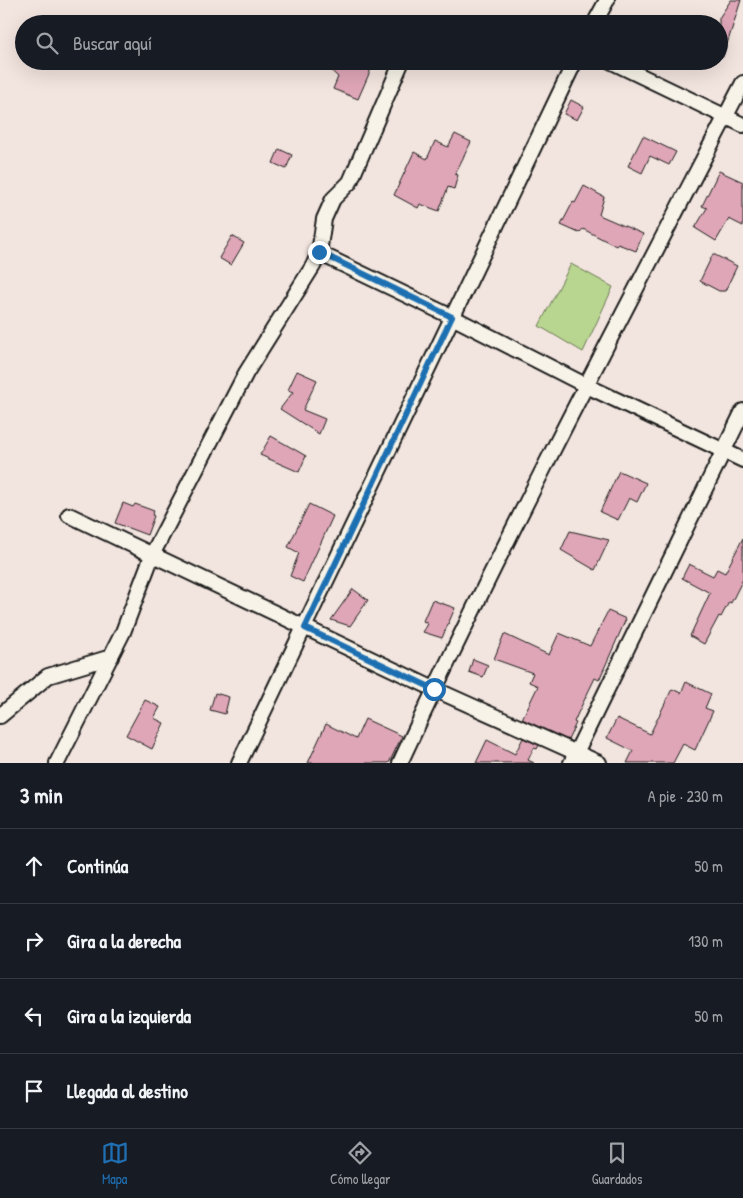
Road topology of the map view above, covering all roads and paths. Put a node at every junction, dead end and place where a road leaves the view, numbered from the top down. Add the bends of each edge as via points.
1 (607, 0) edge
2 (599, 15) edge
3 (398, 70) edge
4 (571, 70) edge
5 (629, 70) edge
6 (743, 83) edge
7 (726, 116) junction
8 (743, 125) edge
9 (319, 252) junction
10 (452, 317) junction
11 (587, 386) junction
12 (743, 411) edge
13 (724, 450) junction
14 (743, 460) edge
15 (69, 515) dead end
16 (153, 553) junction
17 (305, 628) junction
18 (111, 657) junction
19 (434, 689) junction
20 (0, 716) edge
21 (574, 757) edge
22 (57, 763) edge
23 (239, 763) edge
24 (400, 763) edge
25 (598, 763) edge

1 - 2 street
3 - 9 street via 350,182 333,199 324,219
4 - 10 street
5 - 7 street
6 - 7 street
7 - 8 street
7 - 11 street
9 - 10 street
9 - 16 street via 246,373
10 - 11 street
10 - 17 street
11 - 13 street
11 - 19 street
12 - 13 street
13 - 14 street
13 - 21 street
15 - 16 street
16 - 17 street
16 - 18 street
17 - 19 street
17 - 23 street
18 - 20 street via 48,676
18 - 22 street
19 - 21 street
19 - 24 street
21 - 25 street

